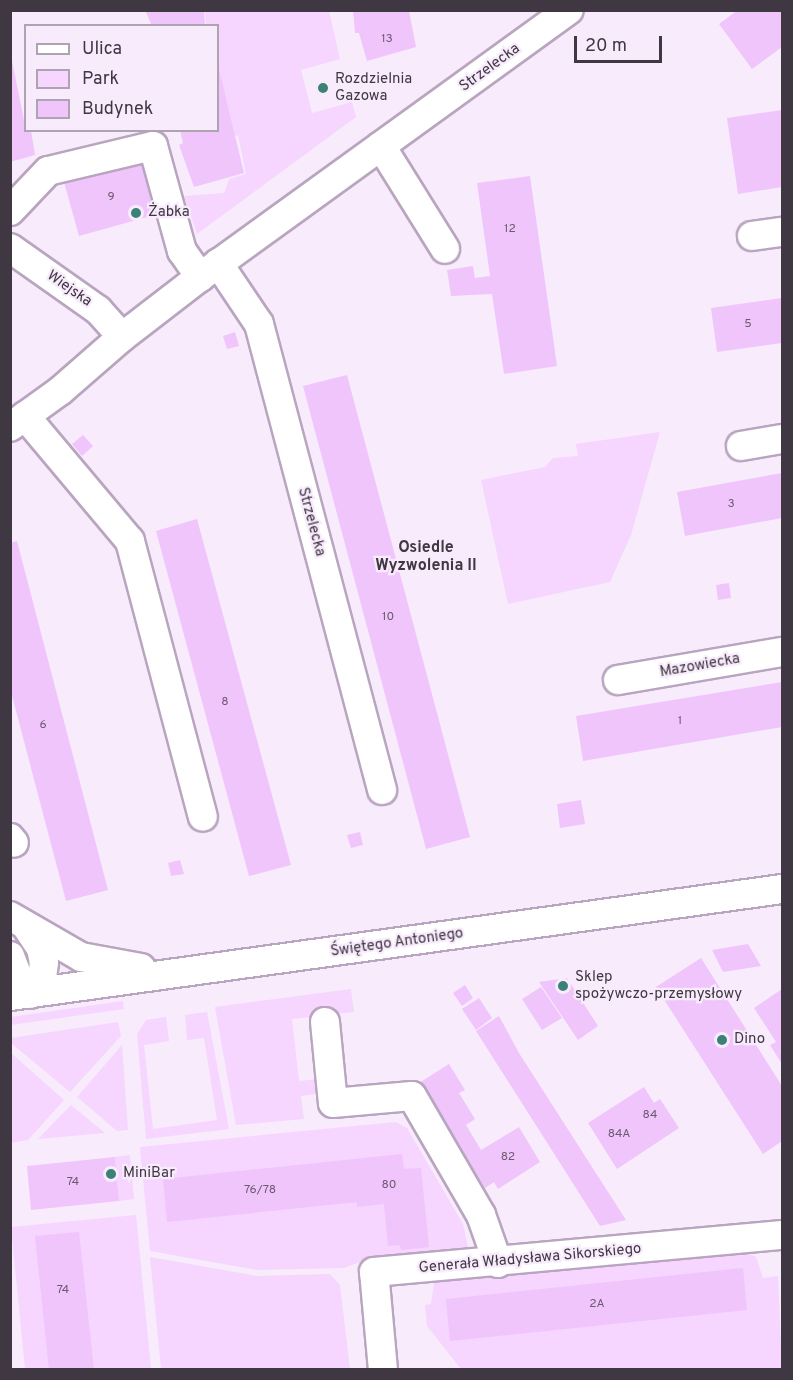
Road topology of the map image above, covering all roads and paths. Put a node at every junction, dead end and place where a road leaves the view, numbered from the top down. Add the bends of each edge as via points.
1 (569, 10) edge
2 (381, 146) junction
3 (10, 212) edge
4 (783, 232) edge
5 (752, 236) dead end
6 (10, 248) edge
7 (446, 249) dead end
8 (209, 270) junction
9 (122, 337) junction
10 (18, 421) edge
11 (783, 439) edge
12 (741, 446) dead end
13 (783, 652) edge
14 (618, 680) dead end
15 (382, 790) dead end
16 (203, 817) dead end
17 (783, 889) edge
18 (19, 923) edge
19 (10, 956) edge
20 (166, 975) junction
21 (21, 995) edge
22 (325, 1022) dead end
23 (783, 1234) edge
24 (498, 1263) junction
25 (383, 1370) edge

1 - 2 street, Strzelecka
2 - 7 street
2 - 8 street, Strzelecka
3 - 8 street via 48,171 153,146 182,251
4 - 5 street
6 - 9 street, Wiejska via 98,310
8 - 9 street, Strzelecka
8 - 15 street, Strzelecka via 259,324
9 - 10 street, Strzelecka via 60,391
10 - 16 street, Strzelecka via 130,541
11 - 12 street
13 - 14 street, Mazowiecka
17 - 20 street, Świętego Antoniego
18 - 20 street via 81,957
18 - 21 street via 41,948 44,963 42,978
19 - 21 street
20 - 21 street, Świętego Antoniego
22 - 24 street via 333,1103 412,1096 481,1215
23 - 24 street, Generała Władysława Sikorskiego
24 - 25 street, Generała Władysława Sikorskiego via 374,1272

